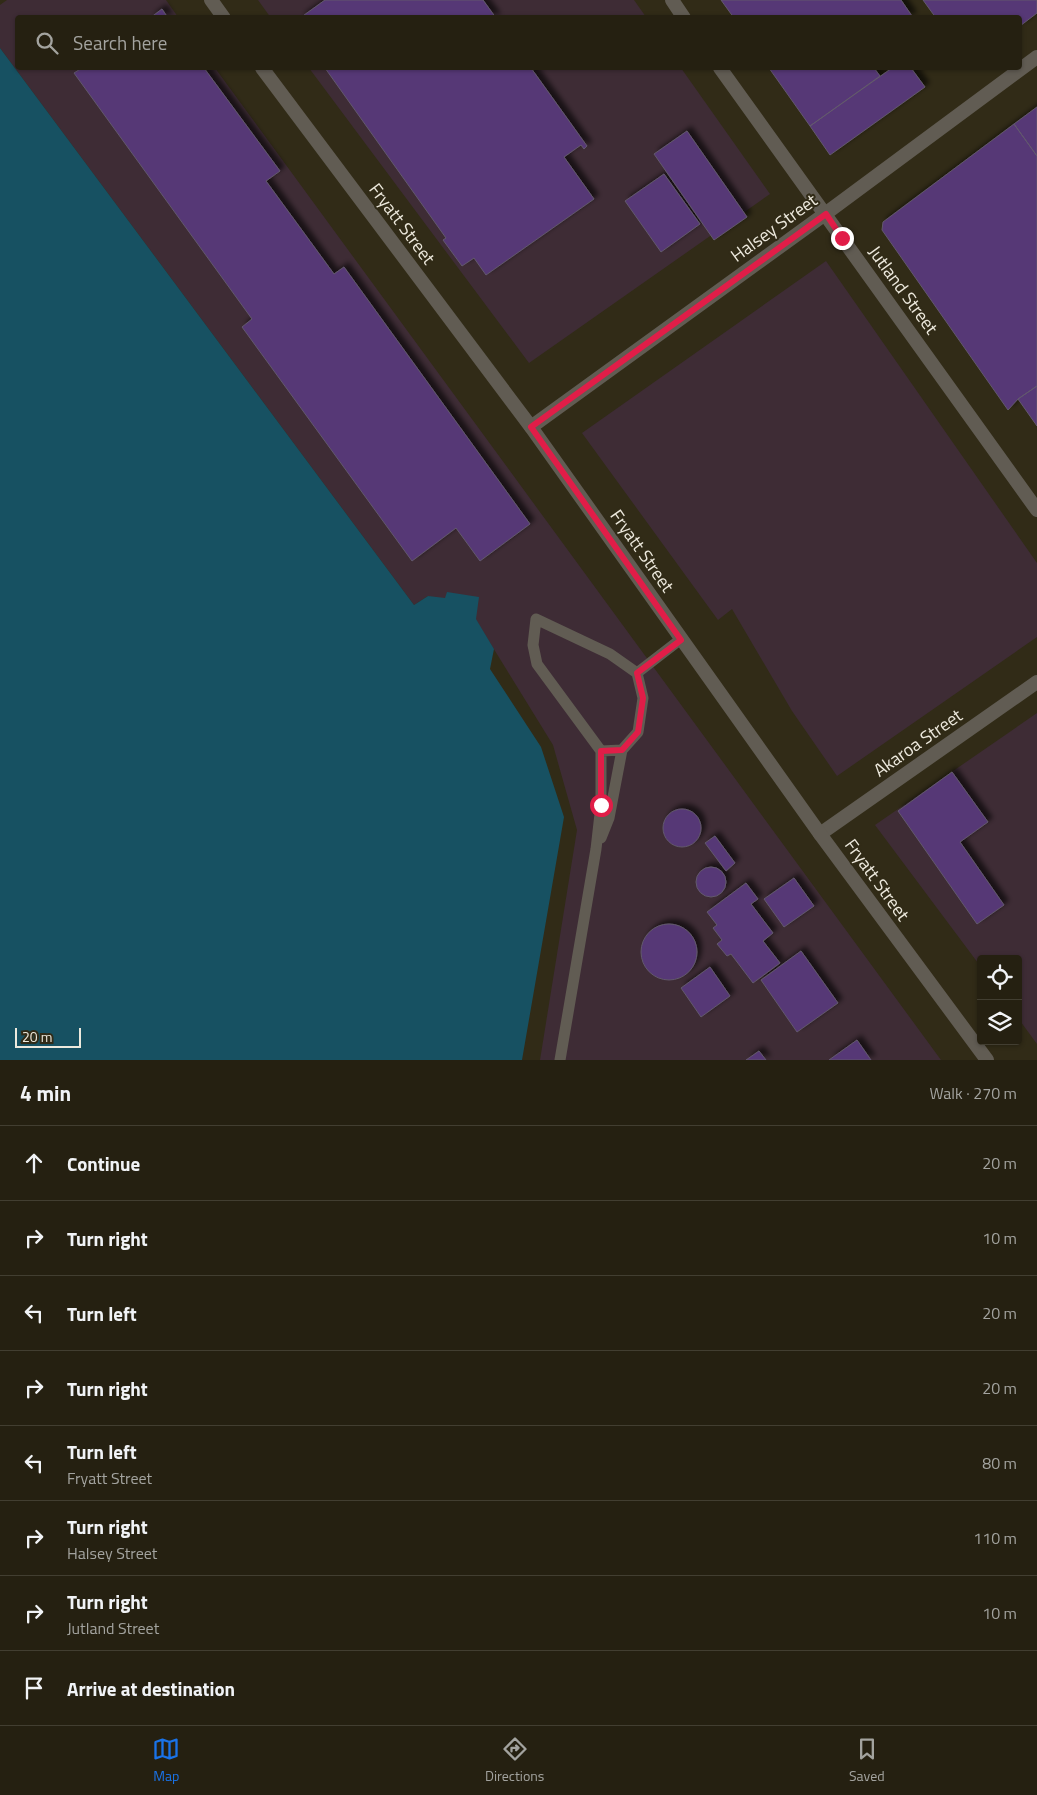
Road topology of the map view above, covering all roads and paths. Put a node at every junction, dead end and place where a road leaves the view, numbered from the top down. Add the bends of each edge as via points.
1 (211, 0) edge
2 (672, 0) edge
3 (222, 15) edge
4 (682, 15) edge
5 (1037, 56) edge
6 (1022, 67) edge
7 (263, 70) edge
8 (721, 70) edge
9 (1018, 70) edge
10 (826, 214) junction
11 (531, 427) junction
12 (1037, 510) edge
13 (681, 640) junction
14 (637, 673) junction
15 (1037, 682) edge
16 (622, 750) junction
17 (601, 751) junction
18 (820, 834) junction
19 (596, 849) junction
20 (560, 1060) edge
21 (987, 1060) edge

1 - 3 street
2 - 4 street
5 - 6 street, Halsey Street
7 - 11 street, Fryatt Street
8 - 10 street, Jutland Street
9 - 10 street, Halsey Street
10 - 11 street, Halsey Street
10 - 12 street, Jutland Street
11 - 13 street, Fryatt Street
13 - 14 lane
13 - 18 street, Fryatt Street
14 - 16 lane via 643,698 638,732
14 - 17 lane via 610,654 536,619 533,645 537,664
15 - 18 street, Akaroa Street
16 - 17 lane
16 - 19 lane via 609,818
17 - 19 lane via 601,805
18 - 21 street, Fryatt Street
19 - 20 lane

